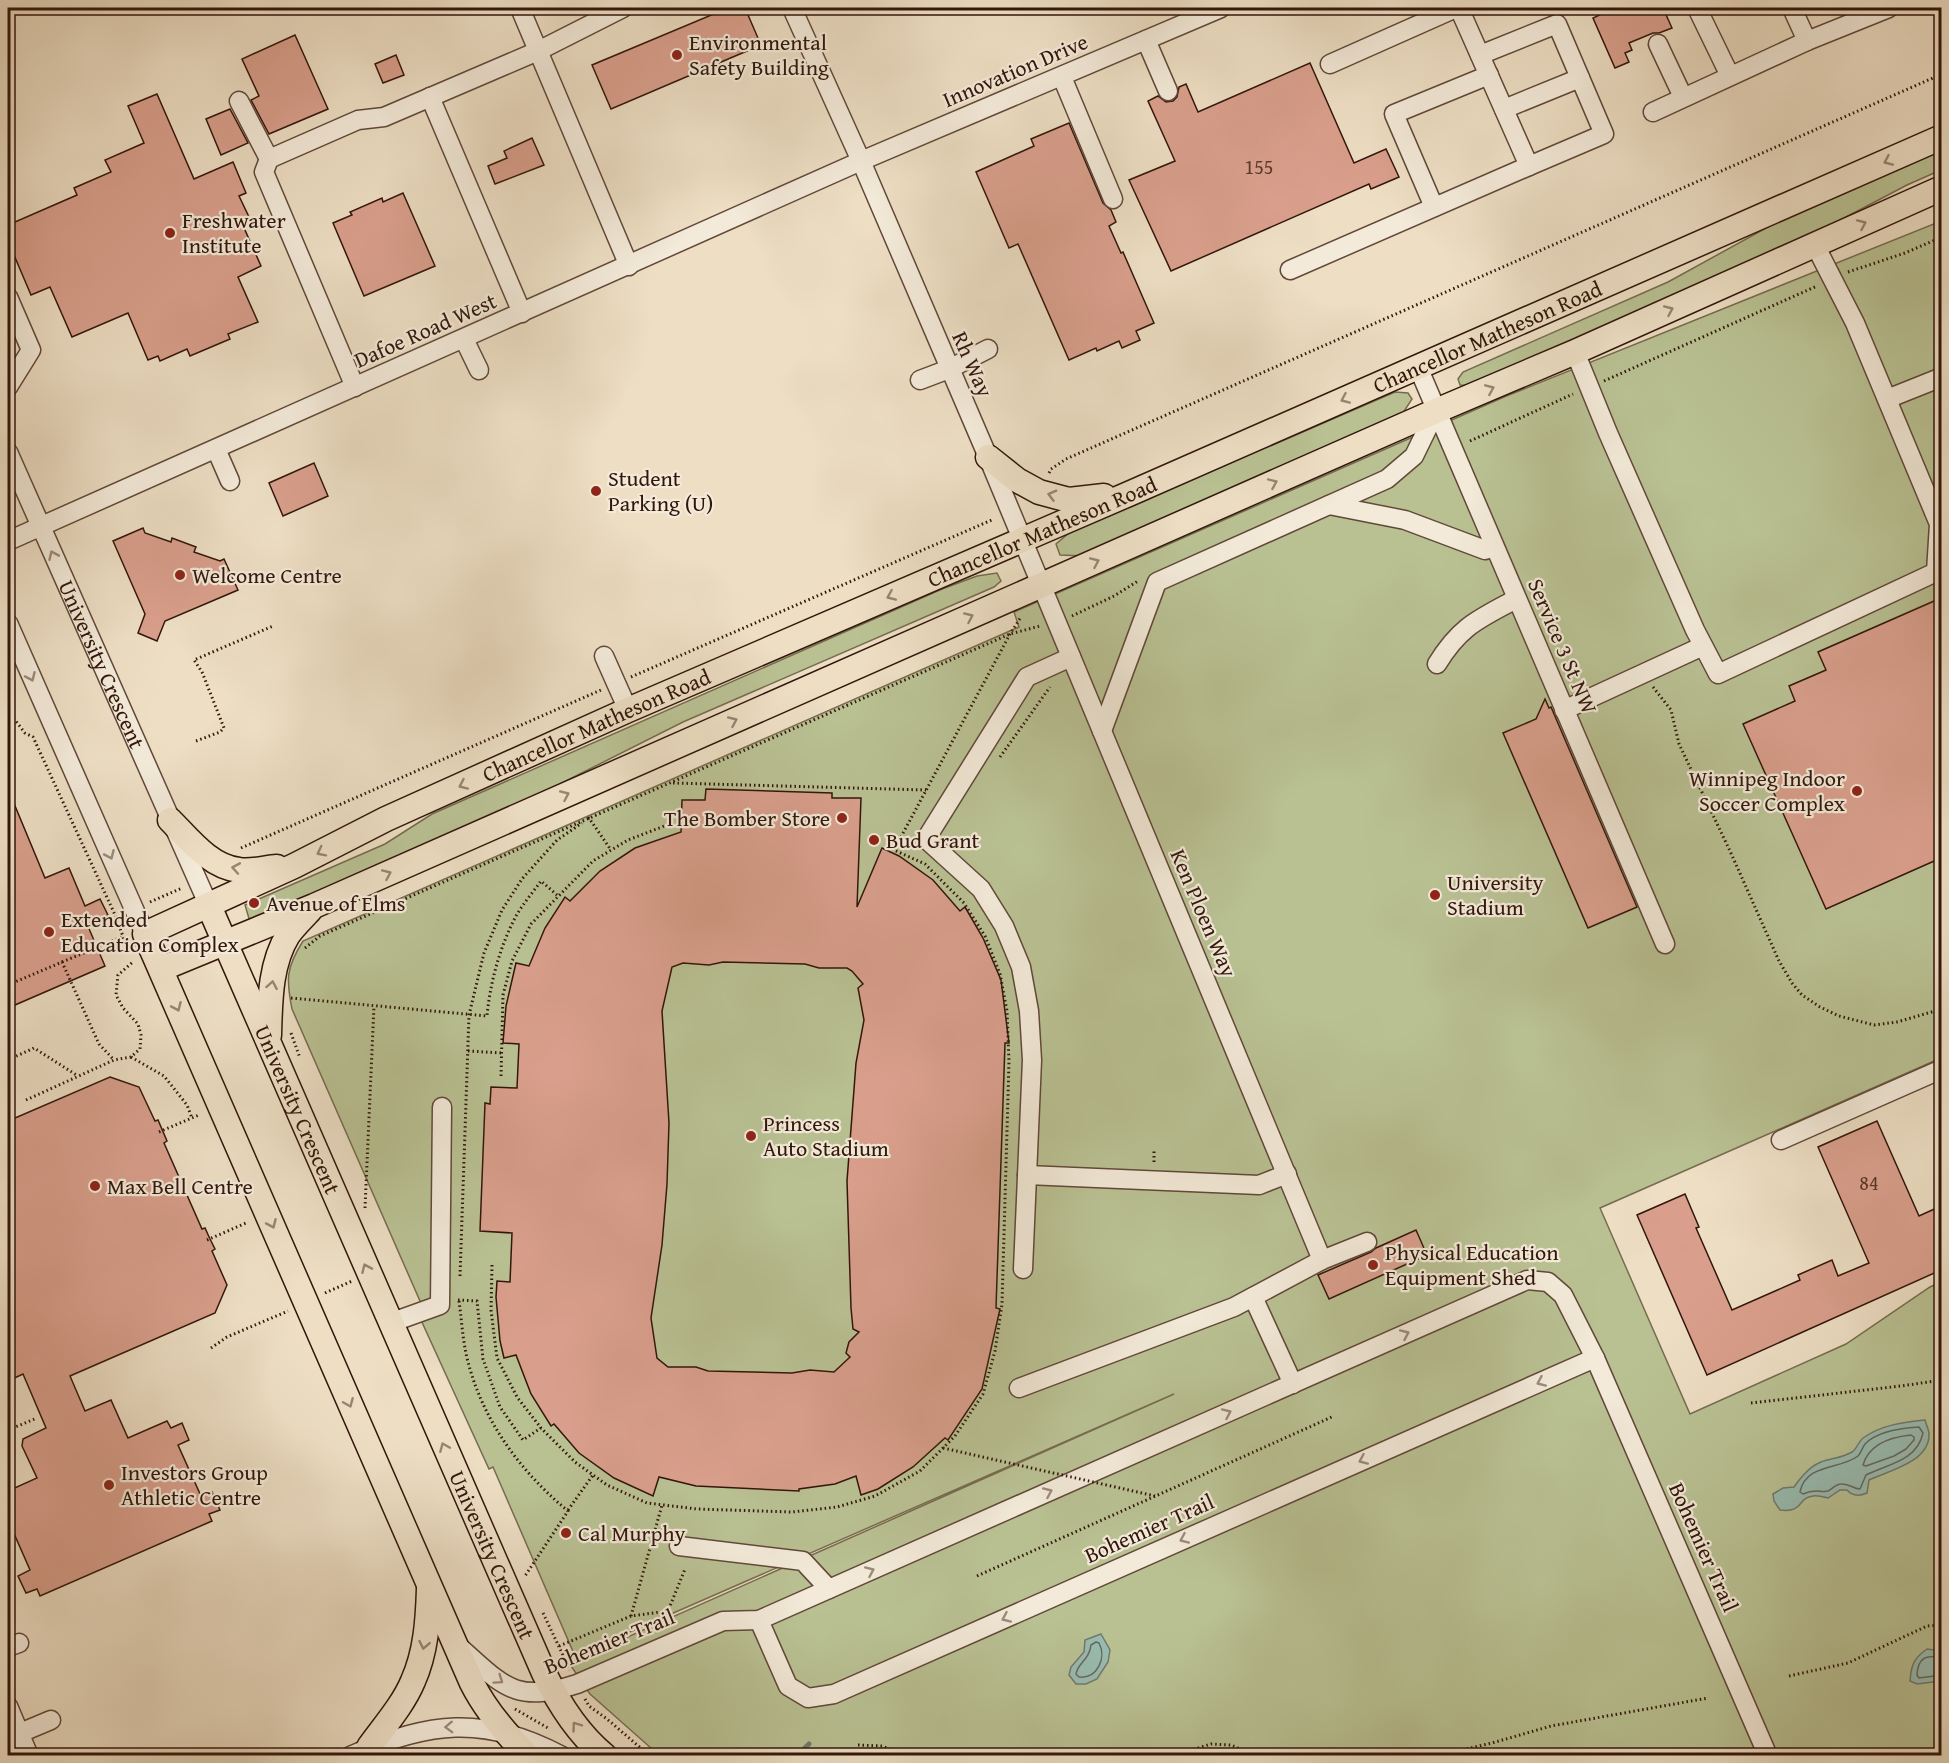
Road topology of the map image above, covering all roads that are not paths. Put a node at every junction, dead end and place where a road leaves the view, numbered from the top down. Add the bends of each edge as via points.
1 (520, 8) edge
2 (624, 8) edge
3 (792, 8) edge
4 (1221, 8) edge
5 (1458, 8) edge
6 (1698, 8) edge
7 (1792, 8) edge
8 (1889, 8) edge
9 (1146, 40) junction
10 (1806, 41) junction
11 (1658, 44) dead end
12 (538, 51) junction
13 (1480, 55) junction
14 (1330, 64) dead end
15 (1489, 75) junction
16 (1730, 76) junction
17 (1062, 77) junction
18 (1580, 78) junction
19 (1168, 91) dead end
20 (430, 97) junction
21 (1683, 97) junction
22 (239, 101) dead end
23 (1504, 109) junction
24 (1653, 112) dead end
25 (1941, 137) edge
26 (269, 159) junction
27 (861, 161) junction
28 (1529, 166) junction
29 (1941, 188) edge
30 (1113, 199) dead end
31 (1434, 207) junction
32 (1815, 245) junction
33 (629, 266) junction
34 (1290, 270) dead end
35 (8, 297) edge
36 (522, 313) junction
37 (464, 339) junction
38 (988, 349) dead end
39 (1575, 352) junction
40 (1418, 367) junction
41 (949, 369) junction
42 (479, 370) dead end
43 (1941, 377) edge
44 (920, 380) dead end
45 (8, 387) edge
46 (355, 387) junction
47 (1887, 399) junction
48 (1436, 411) junction
49 (216, 449) junction
50 (8, 452) edge
51 (988, 457) junction
52 (230, 481) dead end
53 (1131, 493) junction
54 (1329, 505) junction
55 (40, 527) junction
56 (1022, 539) junction
57 (8, 542) edge
58 (1494, 547) junction
59 (1041, 586) junction
60 (1516, 599) junction
61 (8, 623) edge
62 (1703, 646) junction
63 (604, 656) dead end
64 (1071, 657) junction
65 (1437, 664) dead end
66 (628, 710) junction
67 (1563, 710) junction
68 (1102, 731) junction
69 (170, 820) junction
70 (294, 866) junction
71 (209, 906) junction
72 (314, 906) junction
73 (131, 939) junction
74 (225, 943) junction
75 (1665, 944) dead end
76 (161, 969) junction
77 (269, 1043) junction
78 (1941, 1069) edge
79 (442, 1107) dead end
80 (1781, 1140) dead end
81 (1287, 1174) junction
82 (1027, 1175) junction
83 (1367, 1242) dead end
84 (1322, 1260) junction
85 (1023, 1269) dead end
86 (1253, 1297) junction
87 (390, 1323) junction
88 (1595, 1358) junction
89 (1293, 1384) junction
90 (1019, 1388) dead end
91 (679, 1546) dead end
92 (429, 1586) junction
93 (829, 1589) junction
94 (759, 1620) junction
95 (455, 1644) junction
96 (553, 1692) junction
97 (8, 1706) edge
98 (51, 1720) dead end
99 (20, 1733) junction
100 (507, 1734) junction
101 (359, 1751) edge
102 (29, 1755) edge
103 (528, 1755) edge
104 (562, 1755) edge
105 (605, 1755) edge
106 (1768, 1755) edge

1 - 12 street
2 - 12 street
3 - 27 street, Rh Way
4 - 9 street, Innovation Drive
5 - 13 street
5 - 14 street
6 - 16 street
7 - 10 street
8 - 10 street
9 - 17 street, Innovation Drive
9 - 19 street
10 - 16 street
11 - 21 street
12 - 20 street
12 - 33 street
13 - 15 street
13 - 18 street via 1557,24
15 - 23 street
15 - 31 street via 1394,114
16 - 21 street
17 - 27 street, Innovation Drive
17 - 30 street
18 - 23 street
18 - 28 street via 1604,134
20 - 26 street via 384,117 358,120
20 - 36 street
21 - 24 street
22 - 26 street
23 - 28 street
25 -> 40 main road, Chancellor Matheson Road
26 - 46 street via 264,172
27 - 33 street, Dafoe Road West
27 - 41 street, Rh Way
28 - 31 street
32 -> 29 main road
31 - 34 street
39 -> 32 main road
32 - 47 street via 1855,323
33 - 36 street, Dafoe Road West
35 - 45 street via 31,350
36 - 37 street, Dafoe Road West
37 - 42 street
37 - 46 street, Dafoe Road West
38 - 41 street
48 -> 39 main road
39 - 62 street
40 - 48 street, Service 3 St NW
40 -> 53 main road, Chancellor Matheson Road
41 - 44 street
41 - 51 street, Rh Way
43 - 47 street
46 - 49 street, Dafoe Road West
47 - 62 street via 1939,524 1936,572 1718,674
48 - 54 street via 1414,456 1387,479
48 - 58 street, Service 3 St NW
59 -> 48 main road
49 - 52 street
49 - 55 street, Dafoe Road West
50 - 55 street, University Crescent
53 -> 51 main road via 1069,500 1039,492
51 - 56 street, Rh Way
53 - 56 main road, Chancellor Matheson Road
54 - 58 street via 1405,520 1485,550
54 - 68 street via 1157,582
55 - 57 street, Dafoe Road West
69 -> 55 street, University Crescent
56 - 59 street, Rh Way
56 -> 66 main road, Chancellor Matheson Road
58 - 60 street, Service 3 St NW
59 - 64 street, Ken Ploen Way
72 -> 59 main road
60 - 65 street via 1473,622 1449,644
60 - 67 street, Service 3 St NW
61 -> 73 street
62 - 67 street
63 - 66 street
64 - 68 street, Ken Ploen Way
64 - 82 street via 1027,677 926,839 981,889 1004,926 1021,967 1032,1060
66 -> 70 main road, Chancellor Matheson Road via 386,819
67 - 75 street, Service 3 St NW
68 - 81 street, Ken Ploen Way
70 -> 69 main road via 238,870 220,864
69 - 71 street, University Crescent
70 - 71 main road, Chancellor Matheson Road
71 - 73 main road, Chancellor Matheson Road
71 - 74 main road, University Crescent
72 - 74 main road
77 -> 72 main road via 275,967 288,934
73 - 76 main road
74 - 76 main road
74 - 77 main road, University Crescent
76 -> 92 main road
87 -> 77 main road, University Crescent
78 - 80 street
79 - 87 street via 440,1305
81 - 82 street via 1259,1185
81 - 84 street, Ken Ploen Way
82 - 85 street
83 - 84 street
84 - 86 street
86 - 89 street
86 - 90 street
96 -> 87 main road, University Crescent
89 -> 88 street, Bohemier Trail via 1527,1280 1548,1282 1563,1295
88 -> 94 street, Bohemier Trail via 834,1694 808,1698 788,1686
88 - 106 street, Bohemier Trail
93 -> 89 street, Bohemier Trail
91 - 93 street via 803,1561
92 - 95 main road
92 -> 101 main road via 424,1644 413,1682 400,1704
93 - 94 street, Bohemier Trail
94 - 96 street, Bohemier Trail via 723,1621
95 -> 96 street, Bohemier Trail via 508,1686 533,1694
95 - 100 main road via 478,1696
105 -> 96 main road, University Crescent via 587,1740
97 - 99 street
98 - 99 street
99 - 102 street
100 -> 101 street via 471,1727 443,1727 416,1731
100 - 103 main road
100 - 104 street

